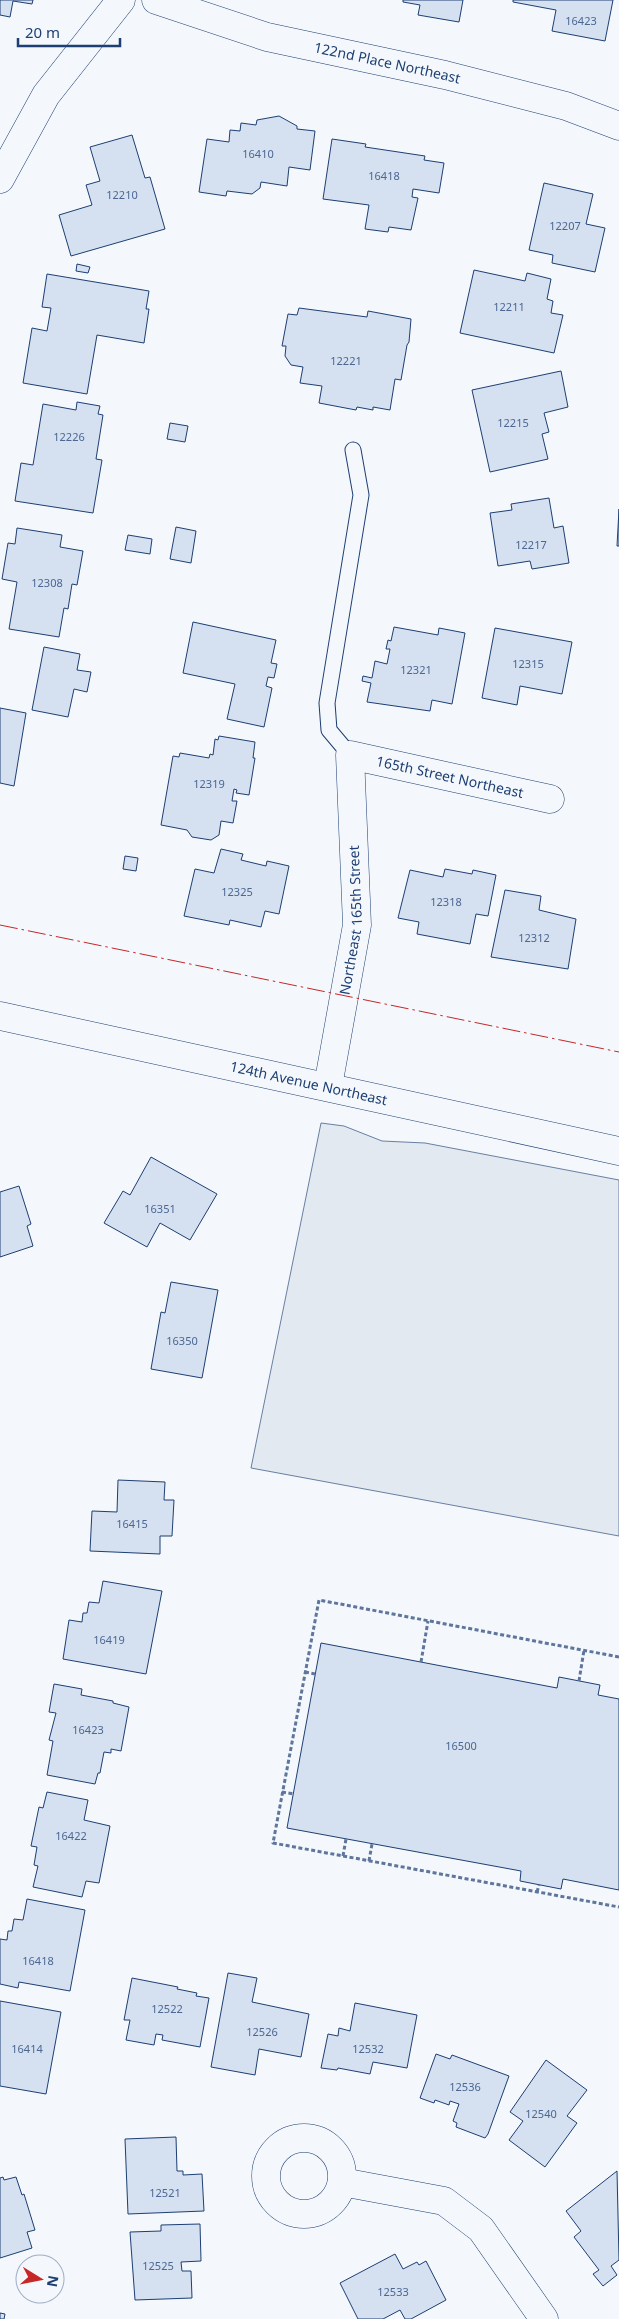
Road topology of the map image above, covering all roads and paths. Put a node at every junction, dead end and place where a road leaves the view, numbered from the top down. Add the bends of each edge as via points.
1 (121, 0) edge
2 (156, 0) edge
3 (619, 126) edge
4 (0, 179) edge
5 (353, 450) dead end
6 (350, 755) junction
7 (550, 799) dead end
8 (0, 1016) edge
9 (328, 1086) junction
10 (619, 1151) edge
11 (428, 1621) junction
12 (584, 1650) junction
13 (619, 1657) edge
14 (421, 1662) dead end
15 (305, 1672) junction
16 (315, 1674) dead end
17 (579, 1681) dead end
18 (282, 1792) junction
19 (294, 1794) dead end
20 (346, 1839) dead end
21 (372, 1844) dead end
22 (343, 1856) junction
23 (369, 1861) junction
24 (539, 1885) dead end
25 (537, 1892) junction
26 (619, 1908) edge
27 (342, 2182) dead end
28 (544, 2319) edge

1 - 4 street via 46,95
2 - 3 street, 122nd Place Northeast via 267,38 445,75 566,106
5 - 6 lane via 361,495 327,703 329,730
6 - 7 street, 165th Street Northeast
6 - 9 street, Northeast 165th Street via 358,925
8 - 9 street, 124th Avenue Northeast
9 - 10 street, 124th Avenue Northeast
11 - 12 path
11 - 14 path
11 - 15 path via 319,1600
12 - 13 path
12 - 17 path
15 - 16 path
15 - 18 path
18 - 19 path
18 - 22 path via 273,1843
20 - 22 path
21 - 23 path
22 - 23 path
23 - 25 path
24 - 25 path
25 - 26 path
27 - 28 street via 444,2201 481,2229

